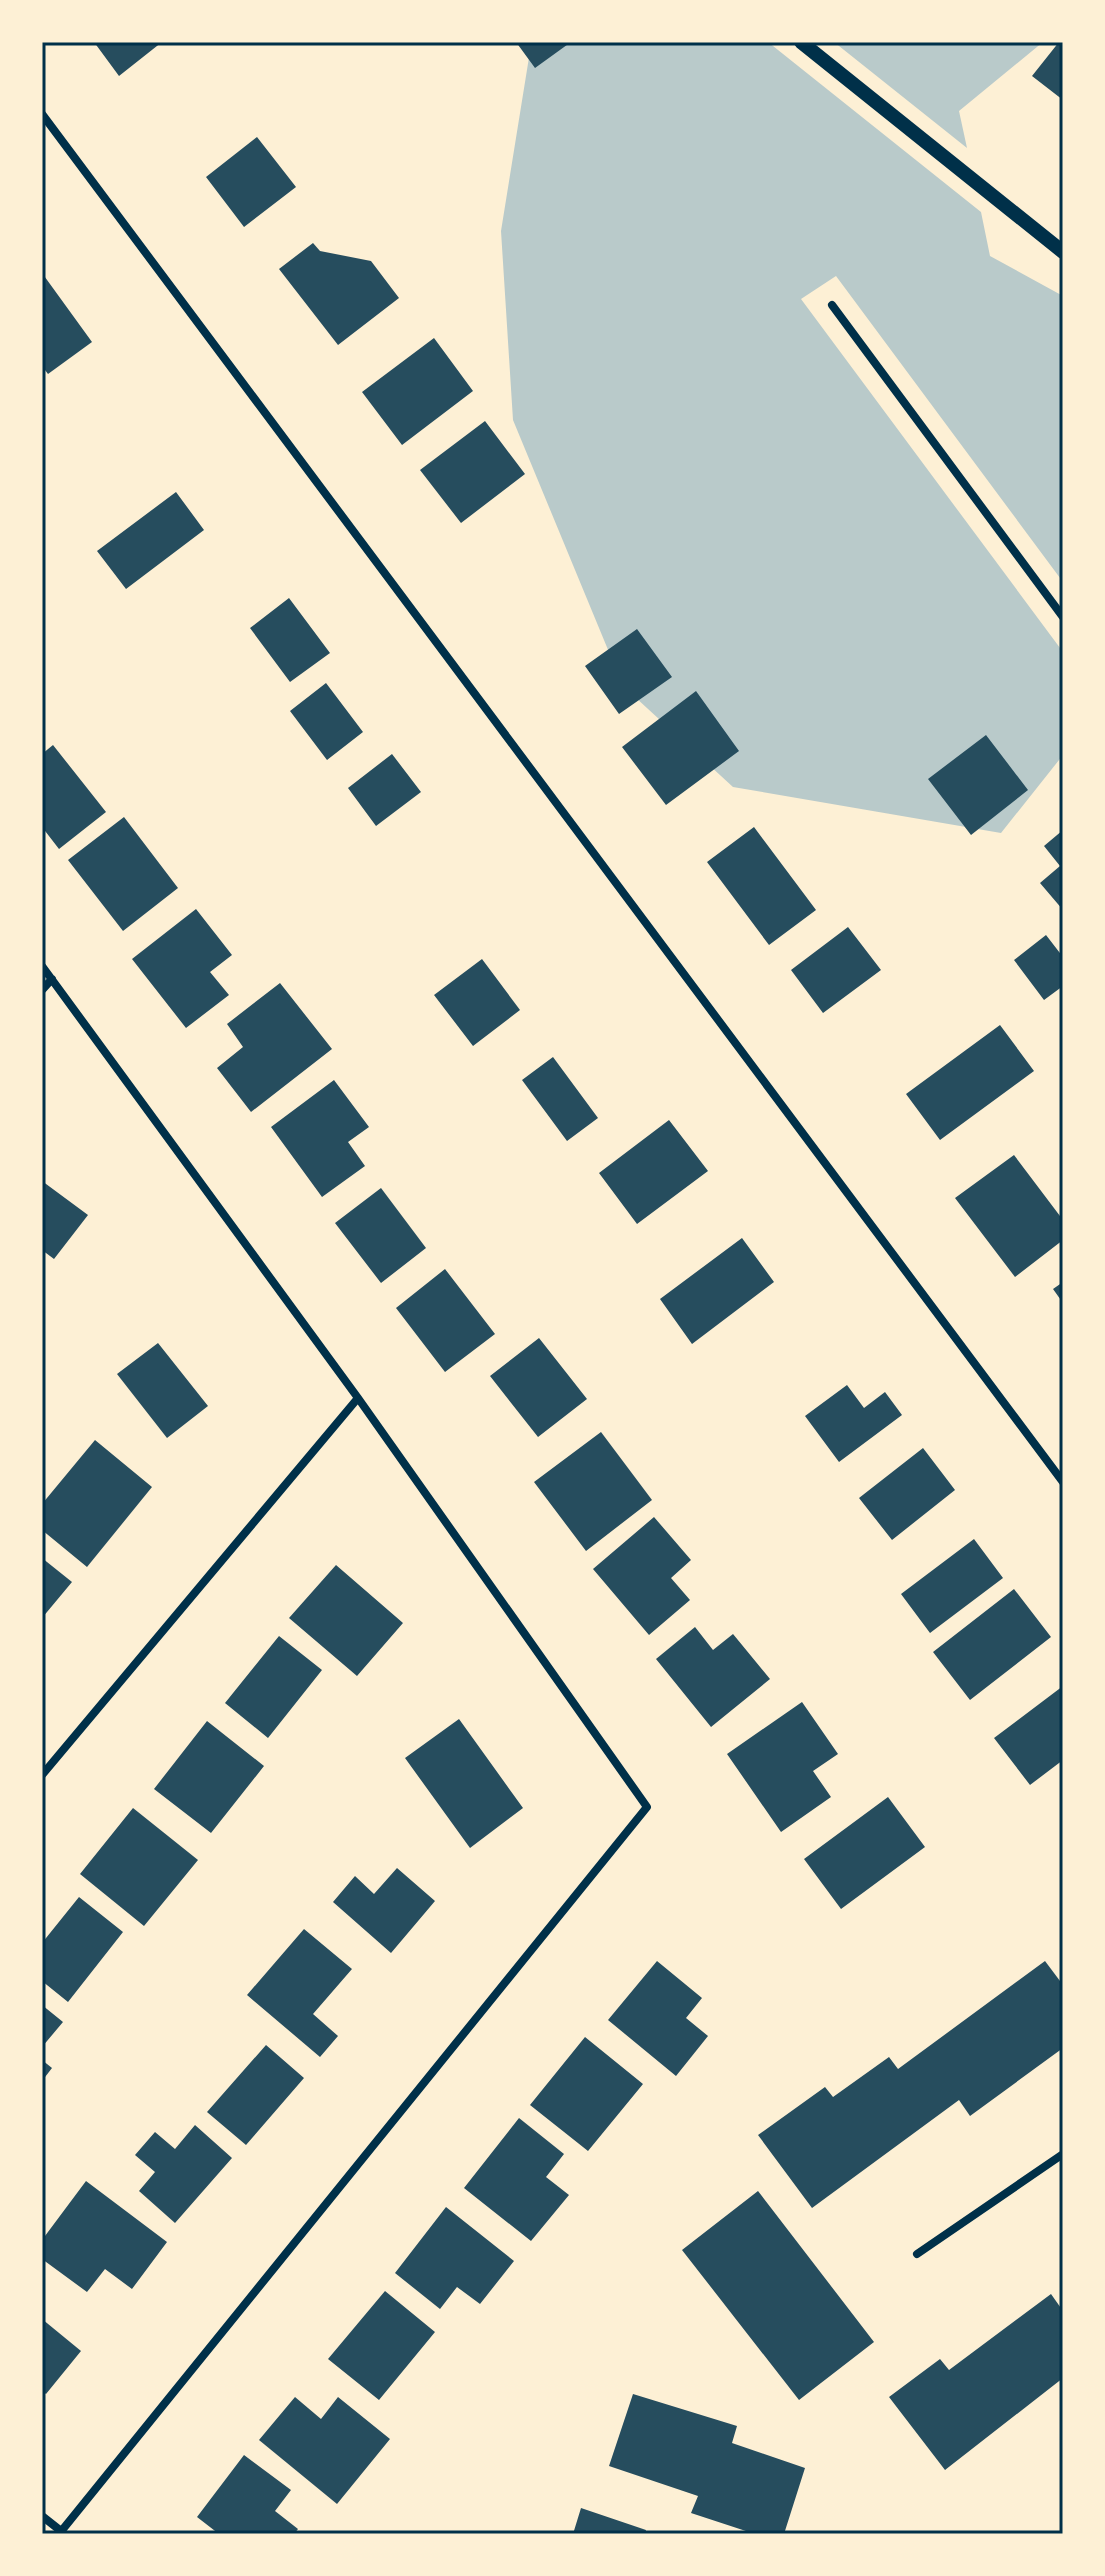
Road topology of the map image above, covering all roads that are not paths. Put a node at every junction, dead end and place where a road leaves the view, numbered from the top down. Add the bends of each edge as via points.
1 (801, 42) edge
2 (42, 114) edge
3 (1063, 252) edge
4 (832, 305) dead end
5 (1063, 617) edge
6 (42, 966) edge
7 (52, 979) junction
8 (42, 990) edge
9 (358, 1398) junction
10 (1063, 1482) edge
11 (42, 1775) edge
12 (1063, 2154) edge
13 (917, 2254) dead end
14 (42, 2516) edge
15 (60, 2532) edge

1 - 3 street
2 - 10 street
4 - 5 street
6 - 7 street
7 - 8 street
7 - 9 street
9 - 11 street
9 - 15 street via 647,1807
12 - 13 street
14 - 15 street

